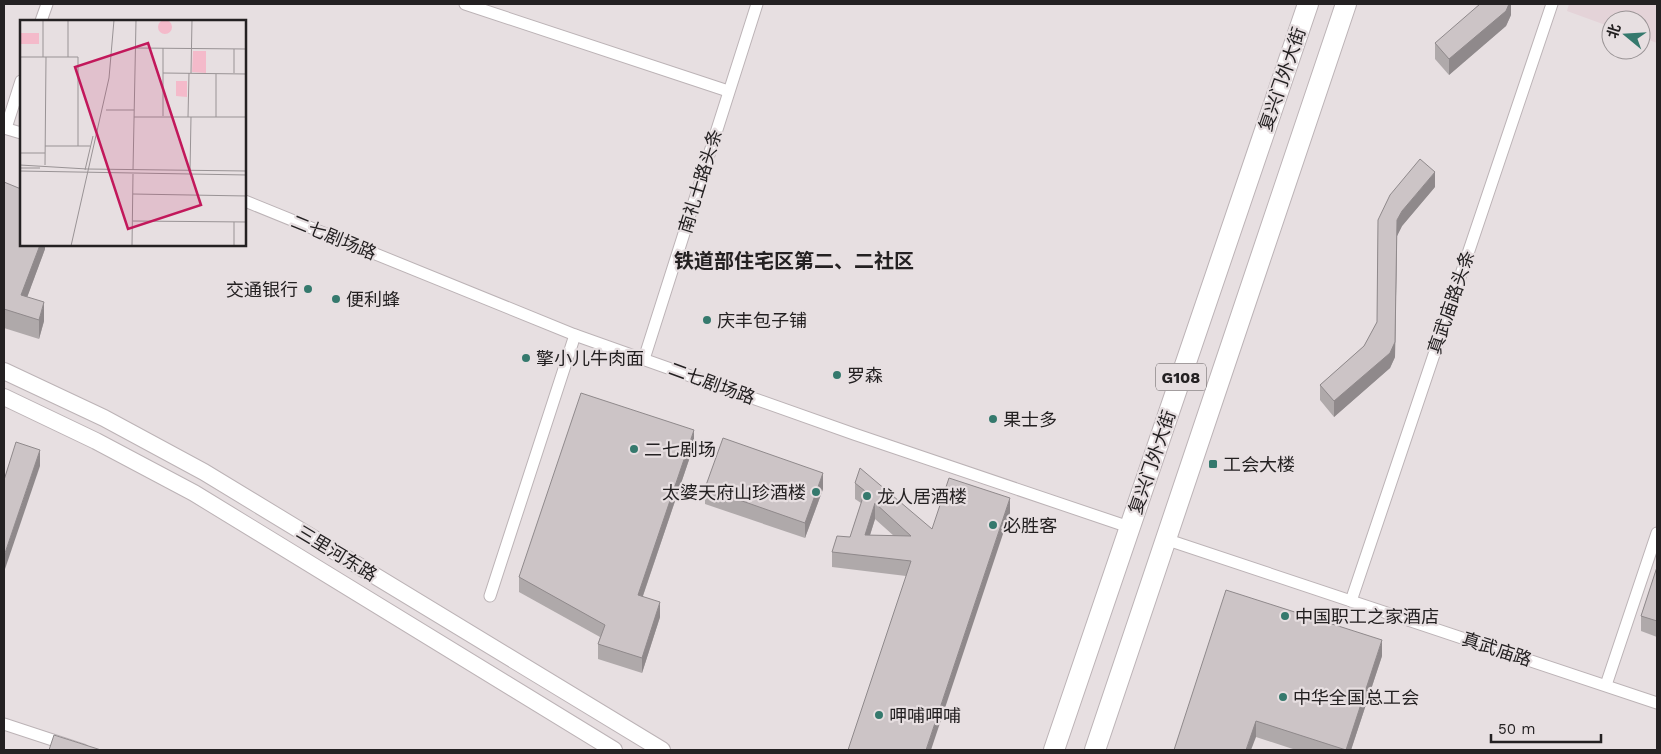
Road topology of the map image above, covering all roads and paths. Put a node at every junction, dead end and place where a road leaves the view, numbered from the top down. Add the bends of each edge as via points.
1 (47, 4) edge
2 (466, 4) edge
3 (757, 4) edge
4 (1308, 4) edge
5 (1346, 4) edge
6 (1552, 4) edge
7 (41, 20) edge
8 (20, 84) edge
9 (728, 91) junction
10 (5, 128) edge
11 (20, 133) edge
12 (246, 201) edge
13 (575, 335) junction
14 (644, 359) junction
15 (4, 371) edge
16 (4, 397) edge
17 (1130, 527) junction
18 (1657, 533) edge
19 (1165, 539) junction
20 (490, 596) dead end
21 (1351, 601) junction
22 (1606, 685) junction
23 (1657, 702) edge
24 (4, 724) edge
25 (83, 750) edge
26 (614, 750) edge
27 (662, 750) edge
28 (1054, 750) edge
29 (1095, 750) edge

1 - 7 street
2 - 9 street
3 - 9 street, 南礼士路头条
4 - 17 highway, 复兴门外大街 / G108
5 - 19 highway, 复兴门外大街 / G108
6 - 21 street, 真武庙路头条
8 - 10 street
9 - 14 street, 南礼士路头条
10 - 11 street
12 - 13 street, 二七剧场路
13 - 14 street, 二七剧场路
13 - 20 street
14 - 17 street, 二七剧场路
15 - 27 main road, 三里河东路 via 104,418 204,472
16 - 26 main road, 三里河东路 via 194,493
17 - 28 highway, 复兴门外大街 / G108
18 - 22 street
19 - 21 street, 真武庙路
19 - 29 highway, 复兴门外大街 / G108
21 - 22 street, 真武庙路
22 - 23 street, 真武庙路
24 - 25 street

